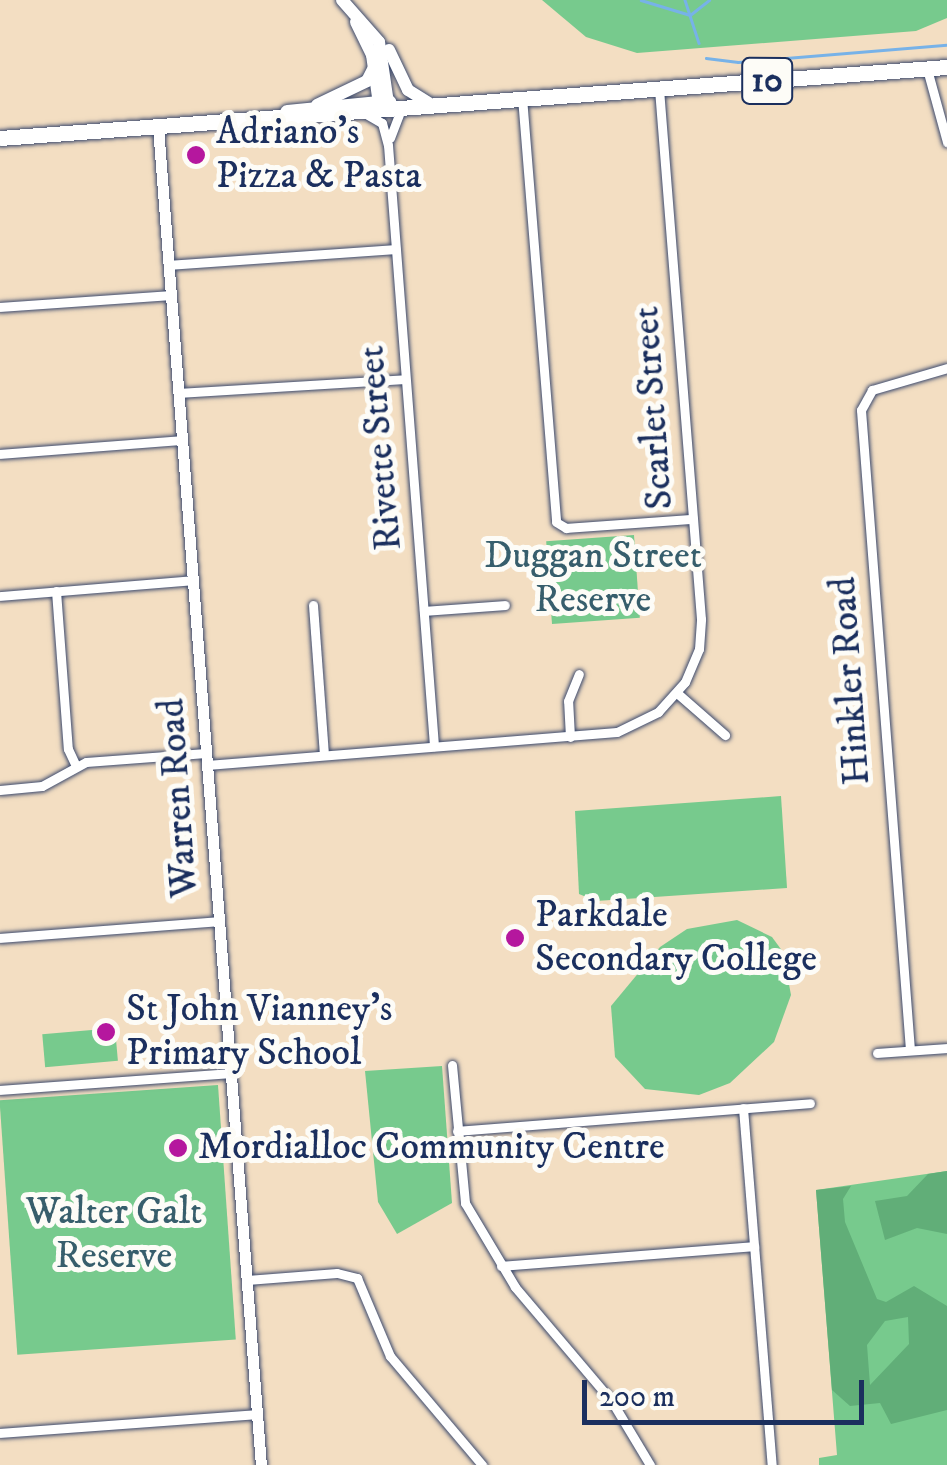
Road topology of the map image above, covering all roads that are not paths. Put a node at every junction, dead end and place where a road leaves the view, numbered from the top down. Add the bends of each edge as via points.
1 (344, 1) edge
2 (371, 29) junction
3 (374, 68) junction
4 (947, 68) edge
5 (927, 69) junction
6 (660, 89) junction
7 (522, 97) junction
8 (430, 104) junction
9 (315, 106) junction
10 (388, 106) junction
11 (361, 115) junction
12 (249, 119) junction
13 (158, 126) junction
14 (0, 138) edge
15 (947, 142) edge
16 (388, 145) junction
17 (395, 249) junction
18 (168, 265) junction
19 (171, 295) junction
20 (0, 308) edge
21 (947, 368) edge
22 (405, 379) junction
23 (178, 394) junction
24 (182, 440) junction
25 (0, 454) edge
26 (693, 519) junction
27 (192, 580) junction
28 (56, 591) junction
29 (0, 596) edge
30 (313, 605) dead end
31 (505, 606) dead end
32 (424, 611) junction
33 (579, 674) dead end
34 (677, 694) junction
35 (725, 734) dead end
36 (570, 736) junction
37 (434, 746) junction
38 (324, 754) junction
39 (207, 759) junction
40 (76, 766) junction
41 (0, 790) edge
42 (219, 922) junction
43 (0, 938) edge
44 (947, 1048) edge
45 (910, 1050) junction
46 (877, 1053) dead end
47 (452, 1065) dead end
48 (230, 1073) junction
49 (0, 1090) edge
50 (810, 1103) dead end
51 (742, 1108) junction
52 (458, 1132) junction
53 (754, 1246) junction
54 (501, 1266) junction
55 (247, 1280) junction
56 (257, 1414) junction
57 (0, 1433) edge
58 (261, 1465) edge
59 (482, 1465) edge
60 (650, 1465) edge
61 (772, 1465) edge

1 - 2 main road
1 - 3 main road
2 - 8 main road via 408,90
2 - 10 main road via 386,59
3 - 9 main road via 368,82
3 - 10 main road
4 - 5 highway, 10
5 - 6 highway, 10
5 - 15 street
6 - 7 highway, 10
6 - 26 street, Scarlet Street
7 - 8 highway, 10
7 - 26 street via 558,524
8 - 10 highway, 10
9 - 10 highway, 10
9 - 12 highway, 10
10 - 11 highway, 10
10 - 16 street, Rivette Street
11 - 12 highway, 10
11 - 16 street via 382,123
12 - 13 highway, 10
13 - 14 highway, 10
13 - 18 street, Warren Road
16 - 17 street, Rivette Street
17 - 18 street
17 - 22 street, Rivette Street
18 - 19 street, Warren Road
19 - 20 street
19 - 23 street, Warren Road
21 - 45 street, Hinkler Road via 872,390 861,410
22 - 23 street
22 - 32 street, Rivette Street
23 - 24 street, Warren Road
24 - 25 street
24 - 27 street, Warren Road
26 - 34 street, Scarlet Street via 700,637
27 - 28 street
27 - 39 street, Warren Road
28 - 29 street
28 - 40 street via 68,749
30 - 38 street
31 - 32 street
32 - 37 street, Rivette Street
33 - 36 street via 568,701
34 - 35 street
34 - 36 street via 638,724
36 - 37 street
37 - 38 street
38 - 39 street
39 - 40 street
39 - 42 street, Warren Road
40 - 41 street via 45,785
42 - 43 street
42 - 48 street, Warren Road
44 - 45 street
45 - 46 street
47 - 52 street
48 - 49 street
48 - 55 street, Warren Road
50 - 51 street
51 - 52 street
51 - 53 street
52 - 54 street via 463,1197
53 - 54 street
53 - 61 street
54 - 60 street via 611,1400
55 - 56 street, Warren Road
55 - 59 street via 337,1272 357,1278 390,1356
56 - 57 street
56 - 58 street, Warren Road

